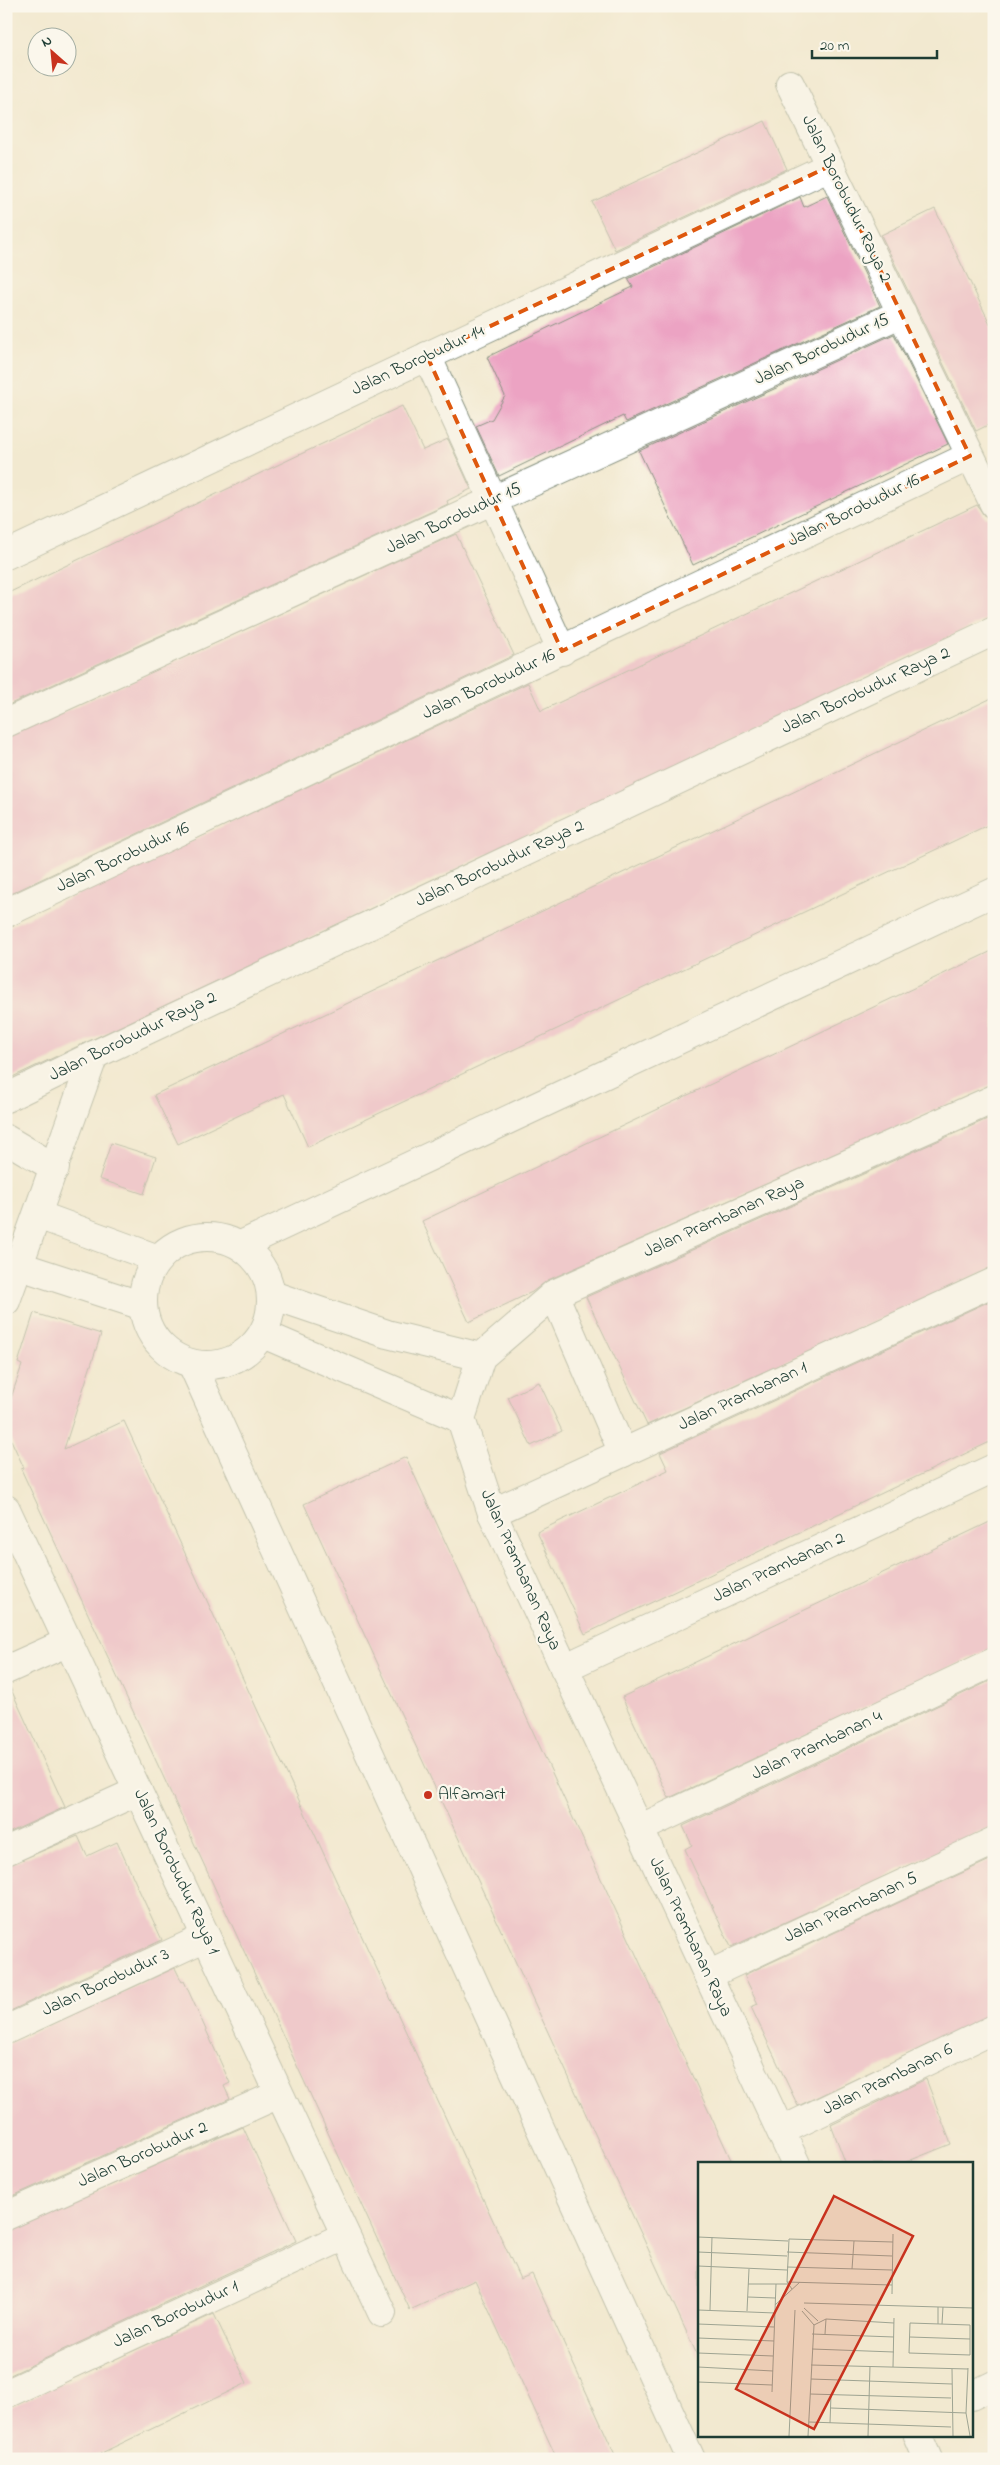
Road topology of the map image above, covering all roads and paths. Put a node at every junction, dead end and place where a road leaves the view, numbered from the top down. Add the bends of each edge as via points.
1 (790, 84) dead end
2 (830, 166) junction
3 (902, 313) junction
4 (426, 356) junction
5 (970, 456) junction
6 (492, 502) junction
7 (994, 504) edge
8 (6, 555) edge
9 (994, 631) edge
10 (562, 651) junction
11 (6, 723) edge
12 (994, 892) edge
13 (6, 913) edge
14 (94, 1055) junction
15 (6, 1098) edge
16 (994, 1098) edge
17 (6, 1139) edge
18 (55, 1168) junction
19 (38, 1215) junction
20 (241, 1245) junction
21 (158, 1259) junction
22 (20, 1266) junction
23 (994, 1282) edge
24 (554, 1294) junction
25 (272, 1295) junction
26 (6, 1301) edge
27 (143, 1306) junction
28 (263, 1334) junction
29 (481, 1357) junction
30 (192, 1364) junction
31 (460, 1419) junction
32 (623, 1453) junction
33 (994, 1468) edge
34 (6, 1509) edge
35 (492, 1513) junction
36 (68, 1642) junction
37 (994, 1662) edge
38 (564, 1668) junction
39 (6, 1670) edge
40 (138, 1791) junction
41 (639, 1829) junction
42 (994, 1841) edge
43 (6, 1850) edge
44 (206, 1937) junction
45 (708, 1974) junction
46 (994, 2029) edge
47 (6, 2030) edge
48 (279, 2094) junction
49 (782, 2131) junction
50 (795, 2162) edge
51 (6, 2216) edge
52 (346, 2236) junction
53 (382, 2313) dead end
54 (994, 2385) edge
55 (6, 2394) edge
56 (972, 2396) edge
57 (919, 2438) edge
58 (691, 2459) edge
59 (928, 2459) edge

1 - 2 street, Jalan Borobudur Raya 2
2 - 3 street, Jalan Borobudur Raya 2
2 - 4 street, Jalan Borobudur 14
3 - 5 street, Jalan Borobudur Raya 2
3 - 6 street, Jalan Borobudur 15
4 - 6 street
4 - 8 street, Jalan Borobudur 14
5 - 7 street, Jalan Borobudur Raya 2
5 - 10 street, Jalan Borobudur 16
6 - 10 street
6 - 11 street, Jalan Borobudur 15
9 - 14 street, Jalan Borobudur Raya 2
10 - 13 street, Jalan Borobudur 16
12 - 20 street
14 - 15 street, Jalan Borobudur Raya 2
14 - 18 street
16 - 24 street, Jalan Prambanan Raya
17 - 18 street
18 - 19 street
19 - 21 street
19 - 22 street
20 - 21 street via 225,1238 206,1236 188,1239
20 - 25 street via 257,1258 268,1275
21 - 27 street via 144,1289
22 - 26 street
22 - 27 street
23 - 32 street, Jalan Prambanan 1
24 - 29 street, Jalan Prambanan Raya
24 - 32 street
25 - 28 street via 271,1315
25 - 29 street via 387,1334
27 - 30 street via 148,1326 158,1343 174,1356
28 - 30 street via 250,1350 233,1360 212,1365
28 - 31 street
29 - 31 street
30 - 58 street
31 - 35 street, Jalan Prambanan Raya
32 - 35 street, Jalan Prambanan 1
33 - 38 street, Jalan Prambanan 2
34 - 36 street, Jalan Borobudur Raya 1
35 - 38 street, Jalan Prambanan Raya
36 - 39 street
36 - 40 street, Jalan Borobudur Raya 1
37 - 41 street, Jalan Prambanan 4
38 - 41 street, Jalan Prambanan Raya
40 - 43 street
40 - 44 street, Jalan Borobudur Raya 1
41 - 45 street, Jalan Prambanan Raya
42 - 45 street, Jalan Prambanan 5
44 - 47 street, Jalan Borobudur 3
44 - 48 street, Jalan Borobudur Raya 1
45 - 49 street, Jalan Prambanan Raya
46 - 49 street, Jalan Prambanan 6
48 - 51 street, Jalan Borobudur 2
48 - 52 street, Jalan Borobudur Raya 1
49 - 50 street, Jalan Prambanan Raya
52 - 53 street, Jalan Borobudur Raya 1
52 - 55 street, Jalan Borobudur 1
54 - 56 street
57 - 59 street

